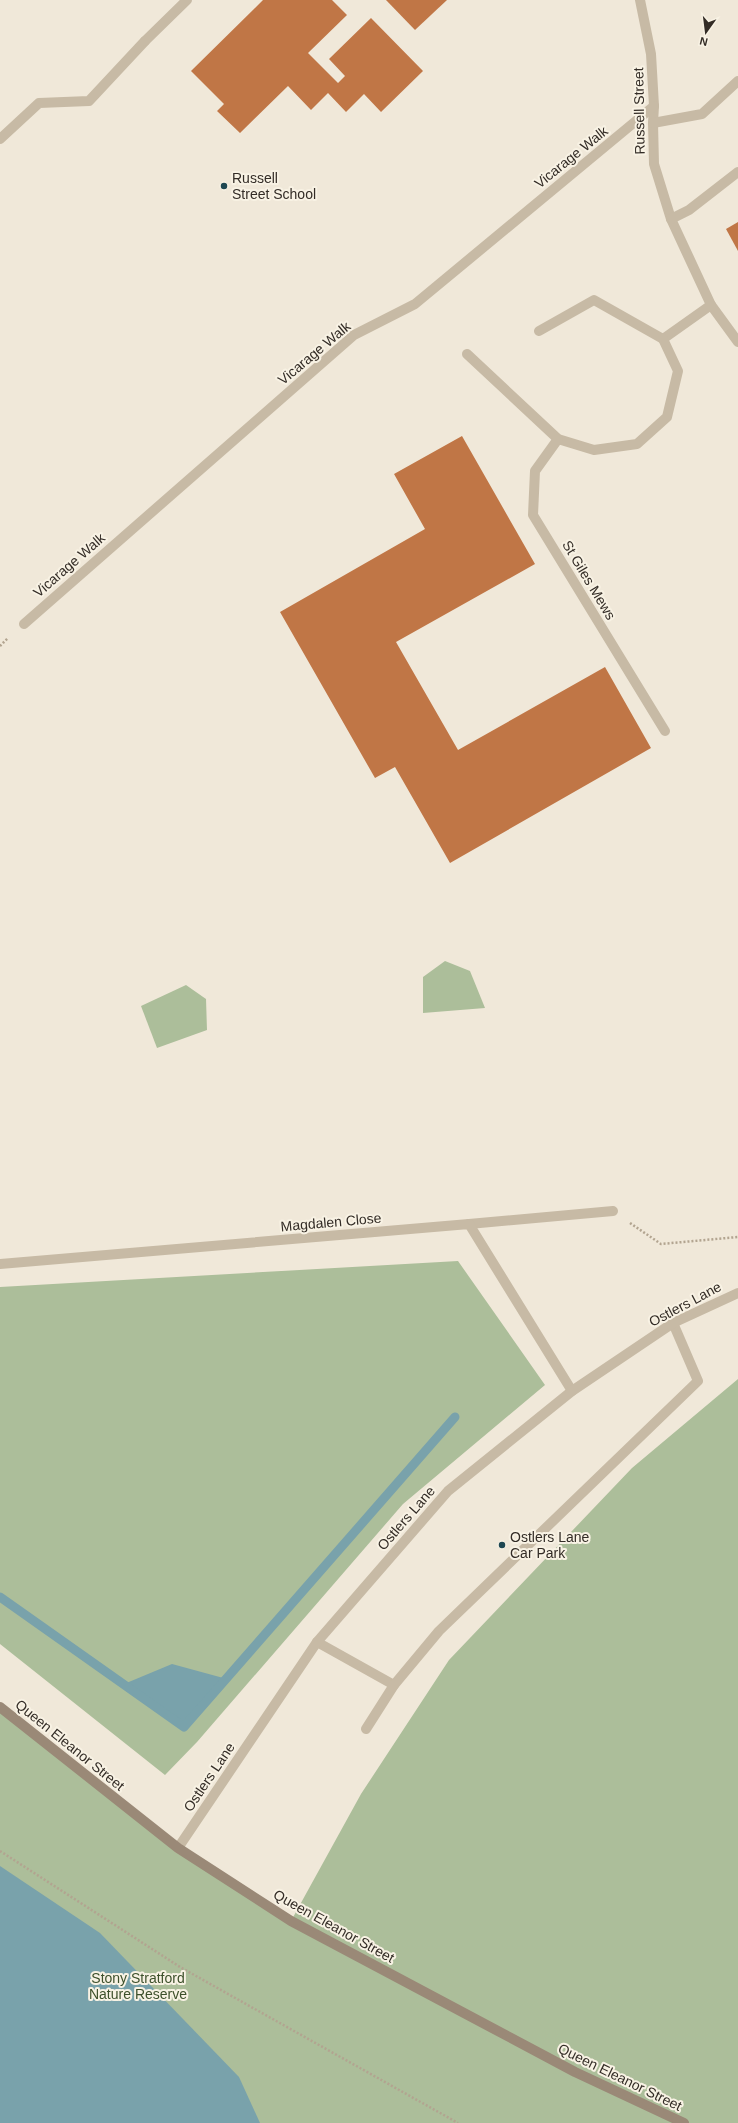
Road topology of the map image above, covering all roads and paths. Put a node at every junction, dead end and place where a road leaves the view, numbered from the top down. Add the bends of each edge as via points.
1 (187, 0) edge
2 (640, 0) edge
3 (738, 81) edge
4 (654, 106) junction
5 (653, 123) junction
6 (0, 139) edge
7 (738, 172) edge
8 (671, 219) junction
9 (711, 305) junction
10 (539, 331) dead end
11 (663, 338) junction
12 (738, 342) edge
13 (467, 354) dead end
14 (558, 439) junction
15 (24, 624) dead end
16 (665, 731) dead end
17 (613, 1211) joint
18 (469, 1224) junction
19 (738, 1237) edge
20 (0, 1264) edge
21 (738, 1293) edge
22 (673, 1323) junction
23 (572, 1390) junction
24 (317, 1642) junction
25 (394, 1685) junction
26 (0, 1707) edge
27 (366, 1729) dead end
28 (178, 1848) junction
29 (0, 1851) edge
30 (458, 2123) edge
31 (684, 2123) edge

1 - 6 street via 88,101 38,103
2 - 4 street, Russell Street via 651,54
3 - 5 street via 702,114
4 - 5 street, Russell Street
4 - 15 street, Vicarage Walk via 414,304 354,335
5 - 8 street, Russell Street via 654,164
7 - 8 street via 689,210
8 - 9 street, Russell Street
9 - 11 street
9 - 12 street, Russell Street
10 - 11 street via 594,300
11 - 14 street via 678,371 667,417 637,444 594,450
13 - 14 street
14 - 16 street, St Giles Mews via 535,470 533,515
17 - 18 street, Magdalen Close
17 - 19 path via 661,1244
18 - 20 street, Magdalen Close
18 - 23 street
21 - 22 street, Ostlers Lane
22 - 23 street, Ostlers Lane
22 - 25 street via 698,1380 439,1631
23 - 24 street, Ostlers Lane via 448,1491
24 - 25 street
24 - 28 street, Ostlers Lane
25 - 27 street
26 - 28 street, Queen Eleanor Street
28 - 31 street, Queen Eleanor Street via 291,1921 575,2072
29 - 30 path via 180,1967

